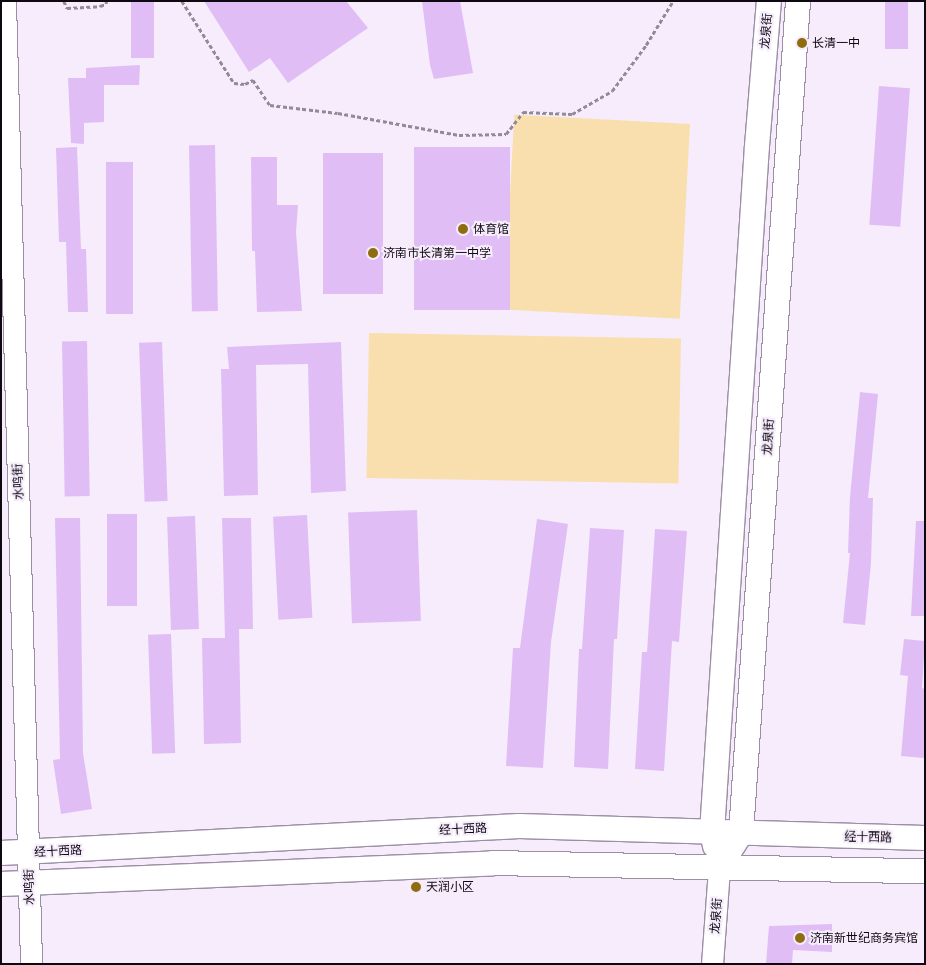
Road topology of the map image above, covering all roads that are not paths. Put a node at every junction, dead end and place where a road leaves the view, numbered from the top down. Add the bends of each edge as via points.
1 (5, 1) edge
2 (769, 1) edge
3 (798, 1) edge
4 (712, 832) junction
5 (741, 833) junction
6 (925, 838) edge
7 (29, 852) junction
8 (1, 853) edge
9 (720, 868) junction
10 (925, 871) edge
11 (29, 883) junction
12 (1, 884) edge
13 (31, 964) edge
14 (712, 964) edge

1 - 7 street, 水鸣街
2 - 4 main road, 龙泉街
3 - 5 main road, 龙泉街
4 - 5 main road, 经十西路
4 - 7 main road, 经十西路 via 519,826
4 - 9 main road, 龙泉街
5 - 6 main road, 经十西路
5 - 9 main road, 龙泉街
7 - 8 main road, 经十西路
7 - 11 street, 水鸣街
9 - 10 main road
9 - 11 main road via 492,863
9 - 14 street, 龙泉街
11 - 12 main road
11 - 13 street, 水鸣街

